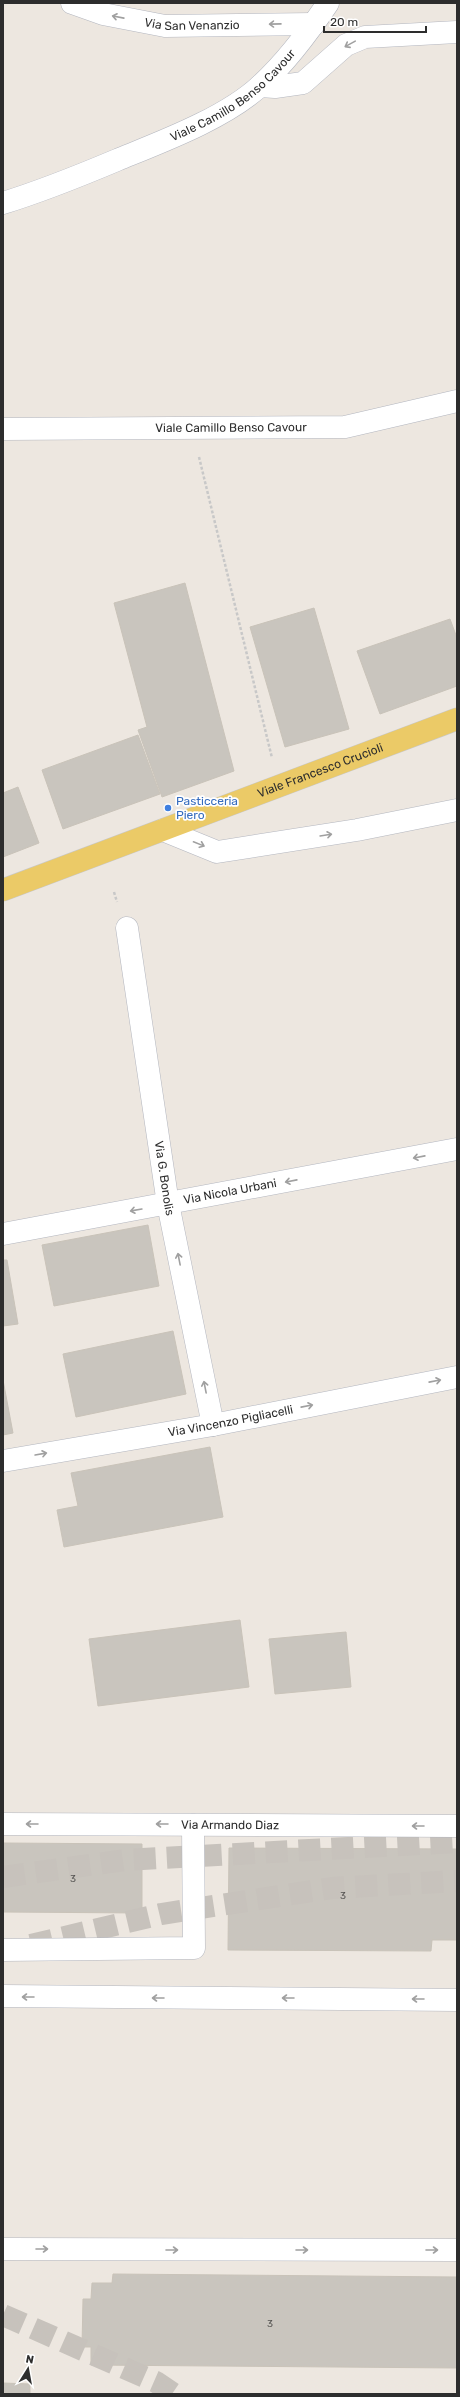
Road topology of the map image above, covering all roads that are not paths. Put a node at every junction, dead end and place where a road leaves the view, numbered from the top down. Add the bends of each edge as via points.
1 (72, 3) edge
2 (328, 3) edge
3 (314, 24) junction
4 (457, 32) edge
5 (260, 86) junction
6 (3, 203) edge
7 (457, 401) edge
8 (3, 429) edge
9 (457, 720) edge
10 (457, 810) edge
11 (163, 830) junction
12 (3, 890) edge
13 (127, 928) dead end
14 (457, 1149) edge
15 (168, 1204) junction
16 (3, 1234) edge
17 (457, 1377) edge
18 (213, 1425) junction
19 (3, 1461) edge
20 (3, 1824) edge
21 (193, 1824) junction
22 (457, 1826) edge
23 (3, 1950) edge
24 (3, 1996) edge
25 (457, 2000) edge
26 (3, 2249) edge
27 (457, 2250) edge

3 -> 1 street, Via San Venanzio via 165,26 103,14
2 - 3 street, Viale Camillo Benso Cavour
3 - 5 street, Viale Camillo Benso Cavour via 290,55
4 -> 5 street via 365,37 346,46 303,83 275,87
5 - 6 street, Viale Camillo Benso Cavour via 240,101 174,138 35,193
7 - 8 street, Viale Camillo Benso Cavour via 345,426
9 - 11 main road, Viale Francesco Crucioli
11 -> 10 street via 217,852 357,830
11 - 12 main road, Viale Francesco Crucioli
13 - 15 street, Via G. Bonolis
14 -> 15 street, Via Nicola Urbani
15 -> 16 street, Via Nicola Urbani
18 -> 15 street, Via G. Bonolis
18 -> 17 street, Via Vincenzo Pigliacelli
19 -> 18 street, Via Vincenzo Pigliacelli
21 -> 20 street, Via Armando Diaz
22 -> 21 street, Via Armando Diaz
21 - 23 street via 194,1948
25 -> 24 street
26 -> 27 street

